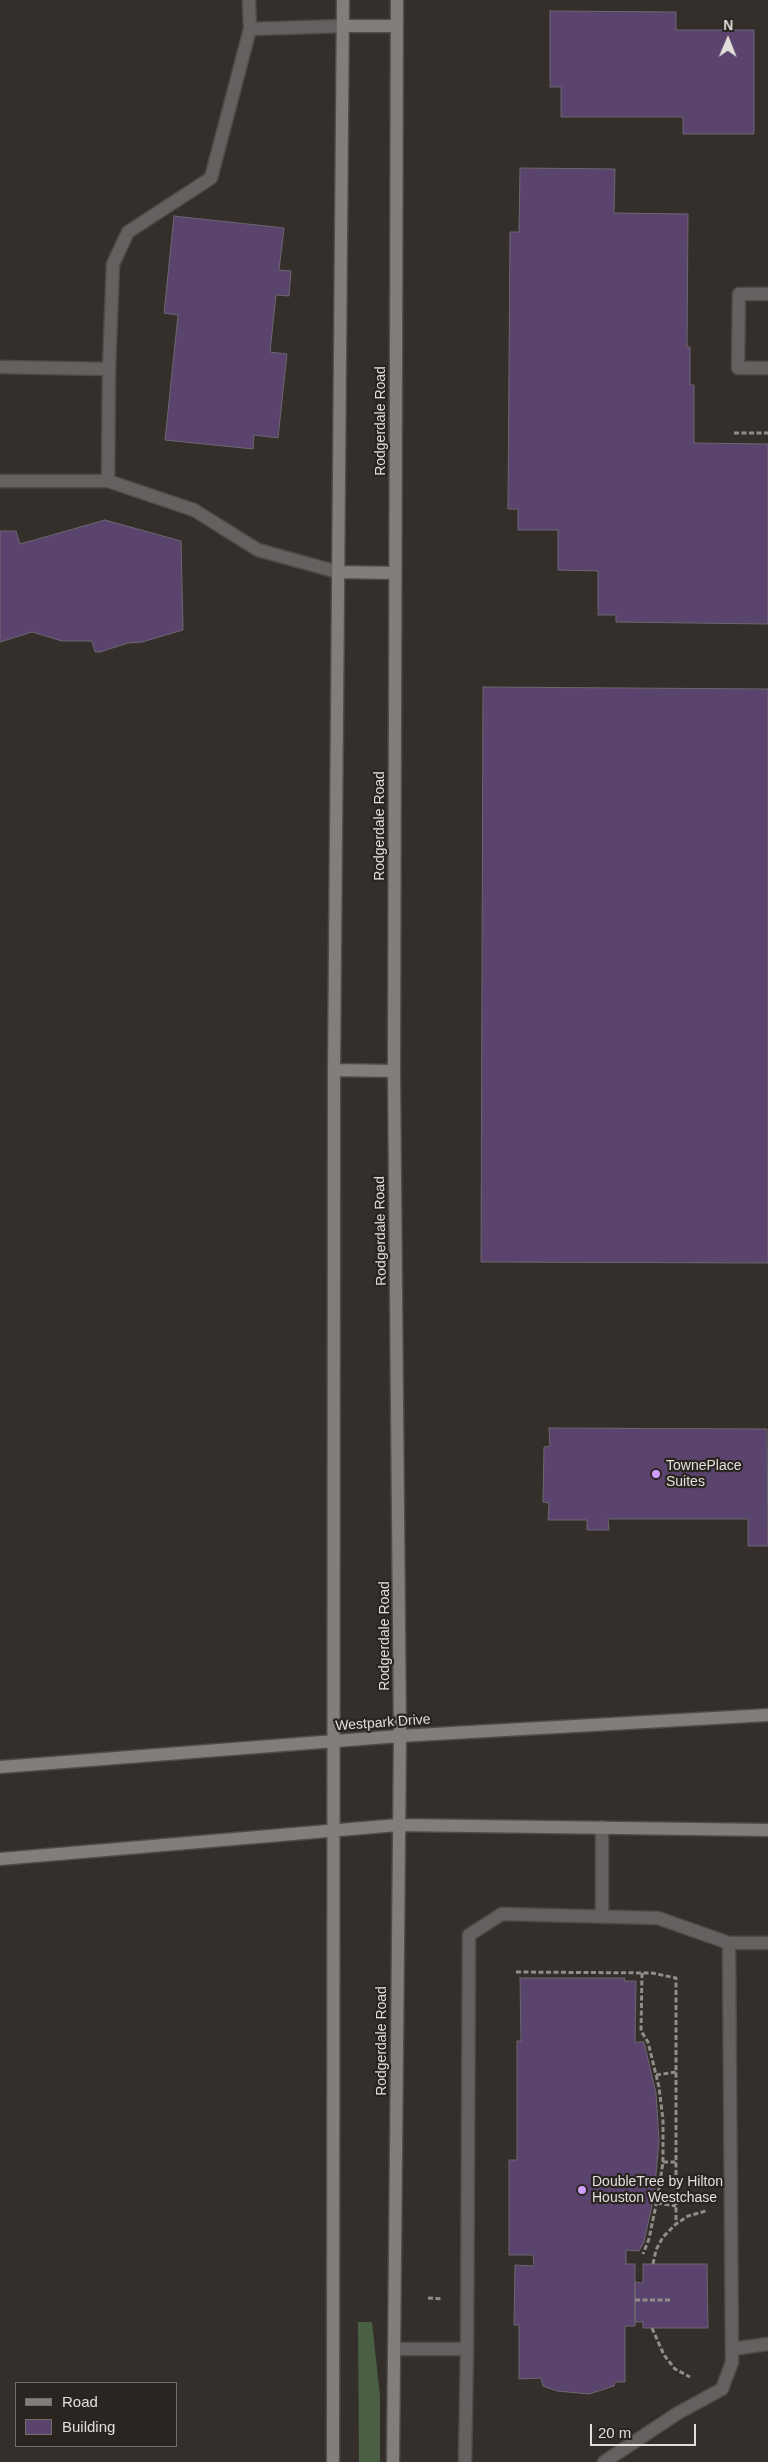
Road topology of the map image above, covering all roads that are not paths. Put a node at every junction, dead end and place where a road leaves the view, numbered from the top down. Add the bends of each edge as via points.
1 (250, 0) edge
2 (343, 0) edge
3 (397, 0) edge
4 (344, 26) junction
5 (397, 26) junction
6 (250, 29) junction
7 (768, 294) edge
8 (0, 367) edge
9 (768, 368) edge
10 (109, 369) junction
11 (0, 481) edge
12 (108, 481) junction
13 (338, 572) junction
14 (395, 573) junction
15 (334, 1070) junction
16 (394, 1070) junction
17 (768, 1716) edge
18 (400, 1736) junction
19 (333, 1741) junction
20 (0, 1767) edge
21 (398, 1825) junction
22 (602, 1828) junction
23 (768, 1830) edge
24 (332, 1831) junction
25 (0, 1859) edge
26 (602, 1917) junction
27 (729, 1943) junction
28 (768, 1943) edge
29 (768, 2344) edge
30 (394, 2349) junction
31 (467, 2349) junction
32 (732, 2349) junction
33 (333, 2462) edge
34 (393, 2462) edge
35 (465, 2462) edge
36 (604, 2462) edge

1 - 6 lane
2 - 4 street
3 - 5 street, Rodgerdale Road
4 - 5 street
4 - 6 lane
4 - 13 street
5 - 14 street, Rodgerdale Road
6 - 10 lane via 211,178 128,232 113,264
7 - 9 lane via 738,294 738,368
8 - 10 lane
10 - 12 lane
11 - 12 lane
12 - 13 lane via 194,510 258,550
13 - 14 street
13 - 15 street
14 - 16 street, Rodgerdale Road
15 - 16 street
15 - 19 street
16 - 18 street, Rodgerdale Road
17 - 18 street, Westpark Drive
18 - 19 street, Westpark Drive
18 - 21 street, Rodgerdale Road
19 - 20 street, Westpark Drive
19 - 24 street
21 - 22 street
21 - 24 street
21 - 30 street, Rodgerdale Road
22 - 23 street
22 - 26 lane
24 - 25 street
24 - 33 street
26 - 27 lane via 658,1918
26 - 31 lane via 502,1914 469,1935
27 - 28 lane
27 - 32 lane
29 - 32 lane
30 - 31 lane
30 - 34 street, Rodgerdale Road
31 - 35 lane
32 - 36 lane via 732,2362 722,2389 678,2413

